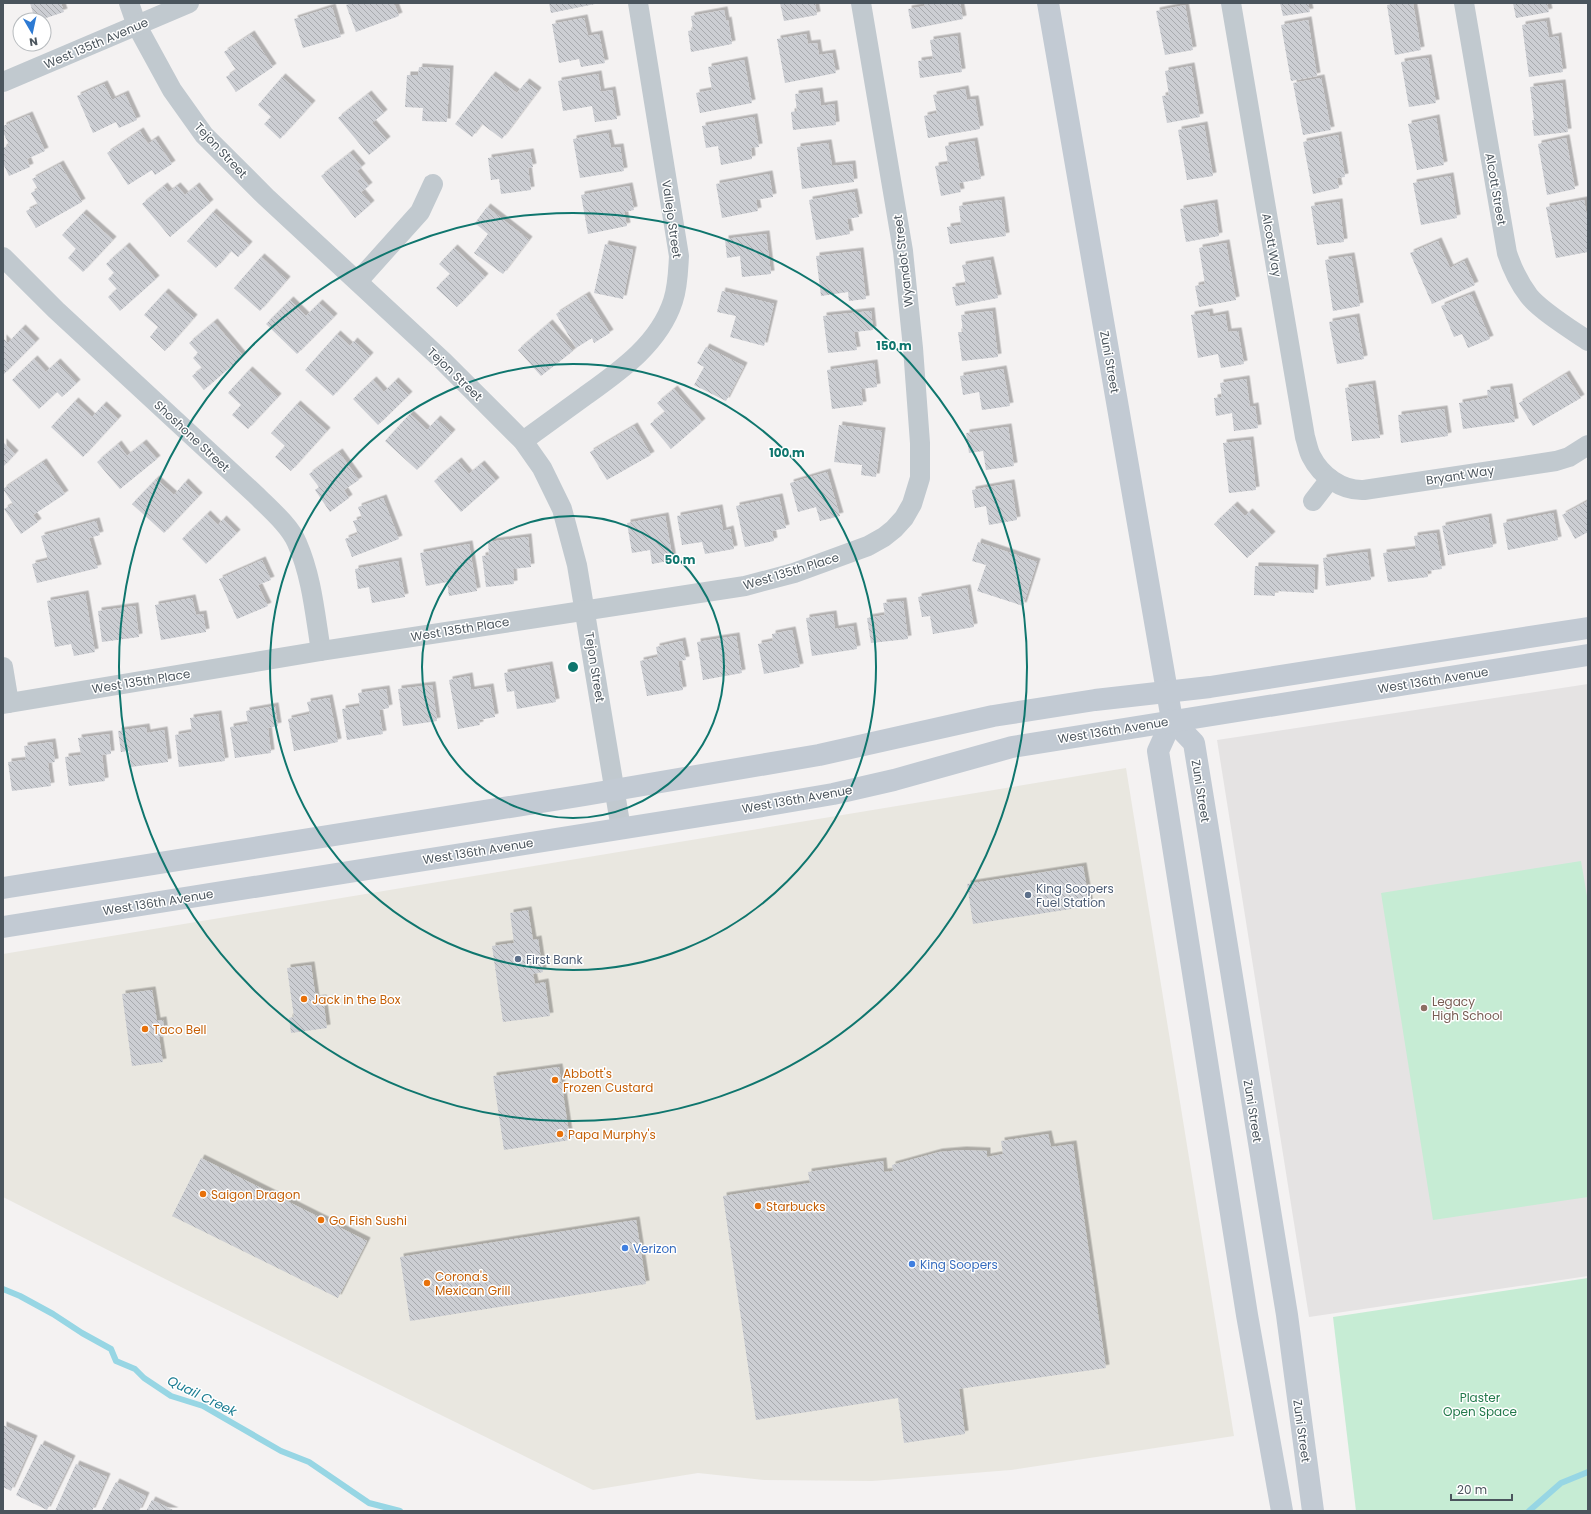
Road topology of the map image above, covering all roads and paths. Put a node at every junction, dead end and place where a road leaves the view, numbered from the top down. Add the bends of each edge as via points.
1 (129, 3) edge
2 (188, 3) edge
3 (638, 3) edge
4 (861, 3) edge
5 (1048, 3) edge
6 (1231, 3) edge
7 (1464, 3) edge
8 (137, 26) junction
9 (3, 82) edge
10 (433, 184) dead end
11 (3, 257) edge
12 (358, 281) junction
13 (1588, 341) edge
14 (523, 441) junction
15 (1588, 445) edge
16 (1330, 479) junction
17 (1313, 500) dead end
18 (904, 518) joint
19 (585, 610) junction
20 (1588, 628) edge
21 (321, 651) junction
22 (1588, 656) edge
23 (3, 667) edge
24 (1167, 692) junction
25 (6, 703) edge
26 (1172, 720) junction
27 (615, 790) junction
28 (621, 829) junction
29 (3, 888) edge
30 (3, 927) edge
31 (1282, 1511) edge
32 (1313, 1511) edge

1 - 8 street, Tejon Street
2 - 8 street, West 135th Avenue
3 - 14 street, Vallejo Street via 679,256 678,285 673,303 650,342 621,370
4 - 18 street, Wyandot Street via 898,218 913,348 920,478 912,504
5 - 24 main road, Zuni Street
6 - 16 street, Alcott Way via 1306,437 1311,456
7 - 13 street, Alcott Street via 1507,253 1514,274 1534,301
8 - 9 street, West 135th Avenue
8 - 12 street, Tejon Street via 172,90 204,135
10 - 12 street via 420,212
11 - 21 street, Shoshone Street via 56,310 256,495 293,535 306,570
12 - 14 street, Tejon Street
14 - 19 street, Tejon Street via 542,468 562,510 577,565
15 - 16 street, Bryant Way via 1569,457 1556,461 1364,490 1353,490
16 - 17 street
18 - 19 street, West 135th Place via 884,537 868,546 794,573 745,586
19 - 21 street, West 135th Place
19 - 27 street, Tejon Street
20 - 24 main road
21 - 25 street, West 135th Place
22 - 26 main road, West 136th Avenue
23 - 25 street
24 - 26 main road, Zuni Street
24 - 27 main road via 993,716 819,755
26 - 28 main road, West 136th Avenue via 1012,747 929,771 833,794
26 - 31 main road via 1158,752 1247,1315
26 - 32 main road, Zuni Street via 1194,743 1287,1315
27 - 28 street, Tejon Street
27 - 29 main road
28 - 30 main road, West 136th Avenue

